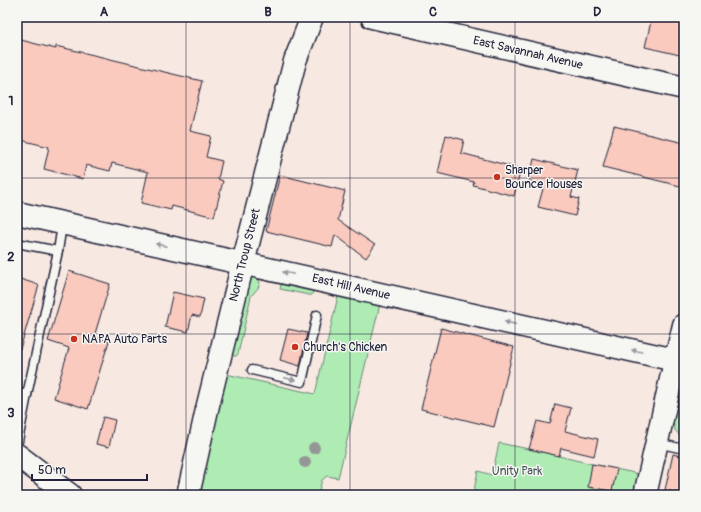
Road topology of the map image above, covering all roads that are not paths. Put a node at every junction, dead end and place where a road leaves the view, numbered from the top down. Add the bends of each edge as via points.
1 (312, 17) edge
2 (372, 17) edge
3 (684, 88) edge
4 (17, 213) edge
5 (63, 222) junction
6 (17, 243) edge
7 (58, 251) junction
8 (243, 263) junction
9 (317, 315) dead end
10 (684, 325) edge
11 (680, 361) edge
12 (252, 370) dead end
13 (17, 392) edge
14 (27, 395) junction
15 (656, 443) junction
16 (17, 446) edge
17 (684, 449) edge
18 (17, 455) edge
19 (70, 495) edge
20 (188, 495) edge
21 (645, 495) edge

1 - 8 main road, North Troup Street via 295,61
2 - 3 main road, East Savannah Avenue
4 - 5 main road, East Hill Avenue
5 - 7 lane
8 -> 5 main road, East Hill Avenue
6 - 7 lane
7 - 14 lane
11 -> 8 main road, East Hill Avenue
8 - 20 main road, North Troup Street
12 -> 9 lane via 302,382
10 - 11 main road
11 - 15 main road
13 - 14 lane
14 - 16 lane
15 - 17 lane
15 - 21 main road
18 - 19 main road

